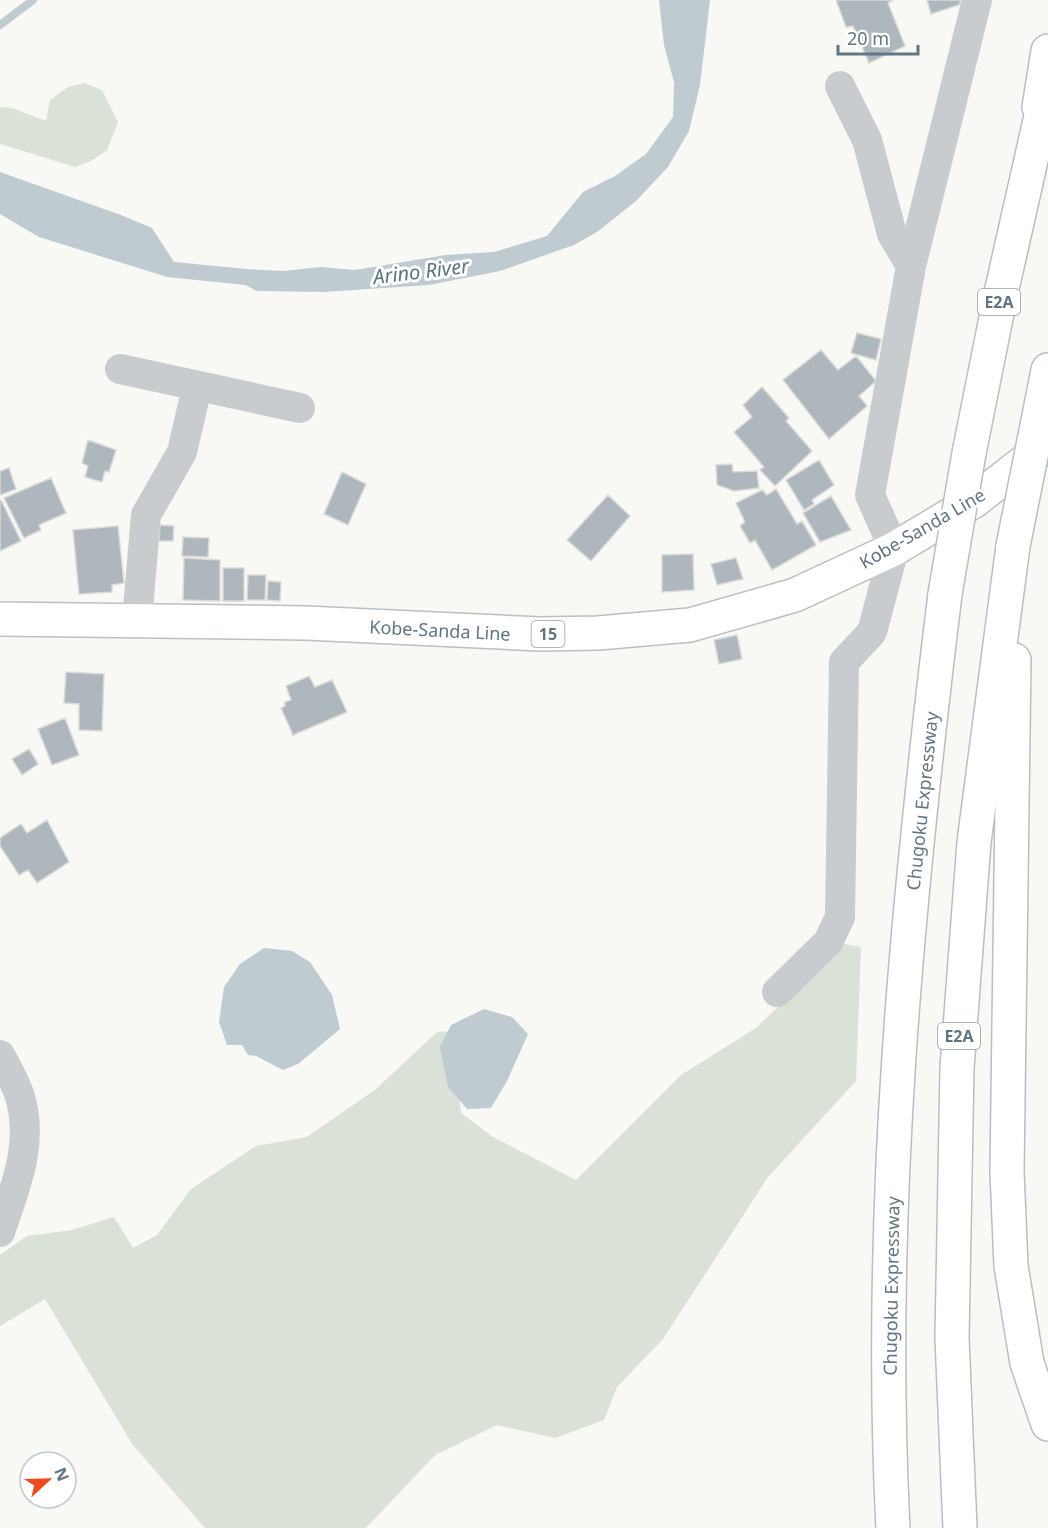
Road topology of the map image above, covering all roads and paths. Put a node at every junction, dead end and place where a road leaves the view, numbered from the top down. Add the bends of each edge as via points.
1 (976, 0) edge
2 (1048, 51) edge
3 (1048, 85) edge
4 (840, 86) dead end
5 (1032, 151) junction
6 (911, 266) junction
7 (120, 369) dead end
8 (1048, 370) edge
9 (196, 387) junction
10 (300, 408) dead end
11 (1048, 444) edge
12 (1013, 546) junction
13 (894, 549) junction
14 (0, 619) edge
15 (137, 621) junction
16 (777, 992) dead end
17 (0, 1055) edge
18 (0, 1232) edge
19 (1048, 1424) edge
20 (893, 1528) edge
21 (960, 1528) edge

1 - 6 street
2 - 5 main road
3 - 5 main road, Chugoku Expressway / E2A
4 - 6 street via 867,140 892,234
5 - 20 main road, Chugoku Expressway / E2A, bridge via 969,453 945,594 924,764 900,1029 889,1256
6 - 13 street via 870,495
7 - 9 street
8 - 12 main road, E2A, bridge
9 - 10 street
9 - 15 street via 182,452 146,515
11 - 13 main road, Kobe-Sanda Line / 15 via 974,501
12 - 19 main road via 1015,705 1007,1172 1011,1266 1027,1363
12 - 21 main road, E2A via 974,842 957,1068 952,1338
13 - 15 main road, Kobe-Sanda Line / 15 via 795,595 690,625 540,634 306,623
13 - 16 street via 872,632 844,662 840,917 828,942
14 - 15 main road, Kobe-Sanda Line / 15
17 - 18 street via 20,1095 26,1127 22,1167

